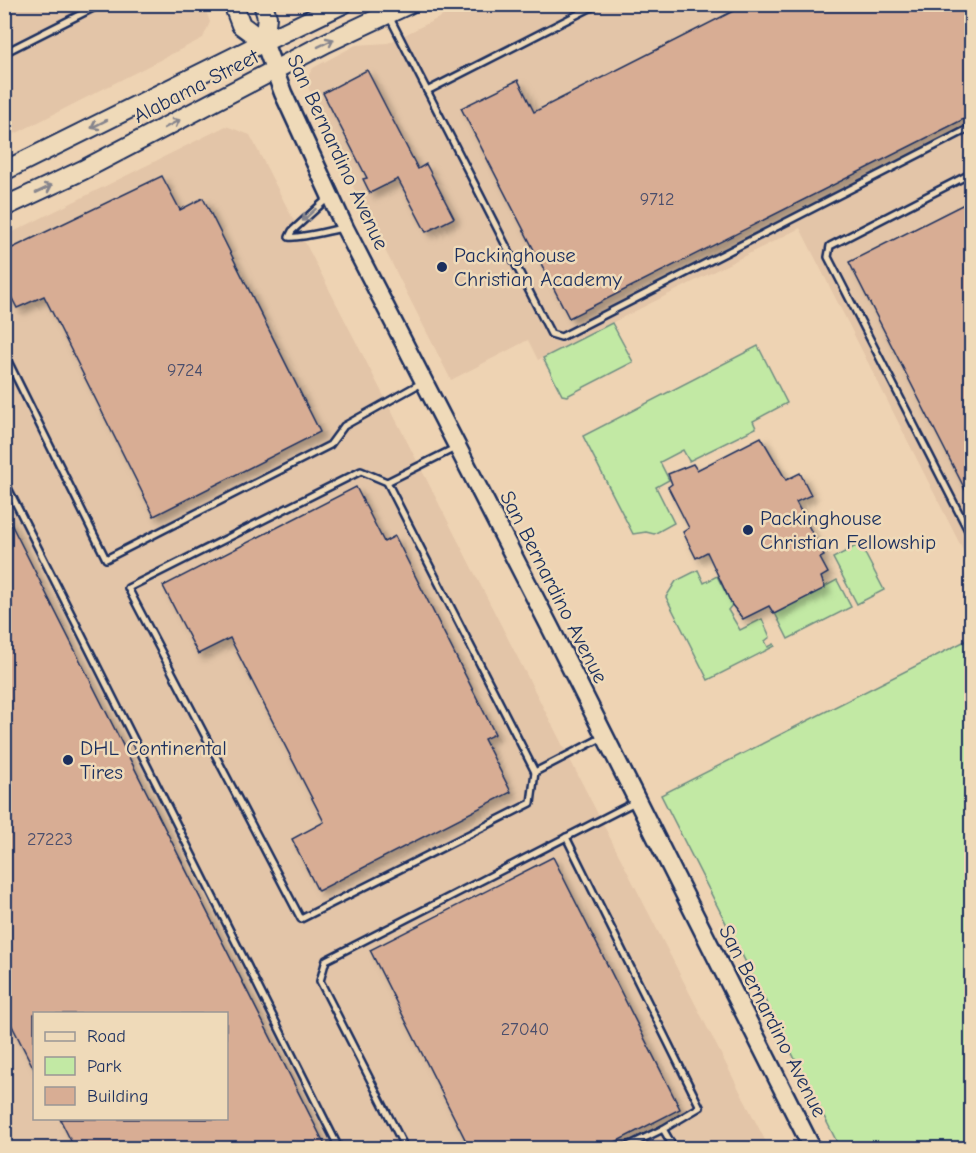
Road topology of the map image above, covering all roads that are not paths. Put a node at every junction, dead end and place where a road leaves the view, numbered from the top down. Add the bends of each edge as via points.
1 (101, 4) edge
2 (233, 4) edge
3 (263, 4) edge
4 (343, 4) edge
5 (409, 4) edge
6 (598, 4) edge
7 (394, 10) edge
8 (264, 42) junction
9 (4, 53) edge
10 (274, 71) junction
11 (427, 91) junction
12 (972, 127) edge
13 (4, 171) edge
14 (972, 173) edge
15 (331, 195) junction
16 (4, 207) edge
17 (345, 228) junction
18 (4, 353) edge
19 (425, 381) junction
20 (458, 446) junction
21 (4, 480) edge
22 (387, 482) junction
23 (972, 538) edge
24 (605, 736) junction
25 (535, 772) junction
26 (638, 801) junction
27 (566, 837) junction
28 (663, 1129) junction
29 (339, 1149) edge
30 (405, 1149) edge
31 (624, 1149) edge
32 (674, 1149) edge
33 (812, 1149) edge

1 - 9 lane
2 - 8 main road, San Bernardino Avenue via 241,26
3 - 8 main road, San Bernardino Avenue via 267,17
4 - 8 main road, Alabama Street
5 - 7 main road, Alabama Street
6 - 11 lane
10 -> 7 main road, Alabama Street
7 - 11 lane
8 - 10 main road, San Bernardino Avenue
8 -> 13 main road, Alabama Street
10 - 15 main road, San Bernardino Avenue
16 -> 10 main road, Alabama Street
11 - 12 lane via 551,334 561,337
14 - 23 lane via 830,246 828,257
15 - 17 main road, San Bernardino Avenue
15 -> 17 lane via 289,237
17 - 19 main road, San Bernardino Avenue
18 - 19 lane via 106,560 330,446 344,426
19 - 20 main road, San Bernardino Avenue
20 - 22 lane
20 - 24 main road, San Bernardino Avenue
21 - 29 lane
22 - 25 lane
22 - 25 lane via 362,471 128,588 301,919 531,802
24 - 25 lane
24 - 26 main road, San Bernardino Avenue
26 - 27 lane
26 - 33 main road, San Bernardino Avenue
27 - 28 lane via 700,1107
27 - 30 lane via 326,960 321,981
28 - 31 lane
28 - 32 lane

